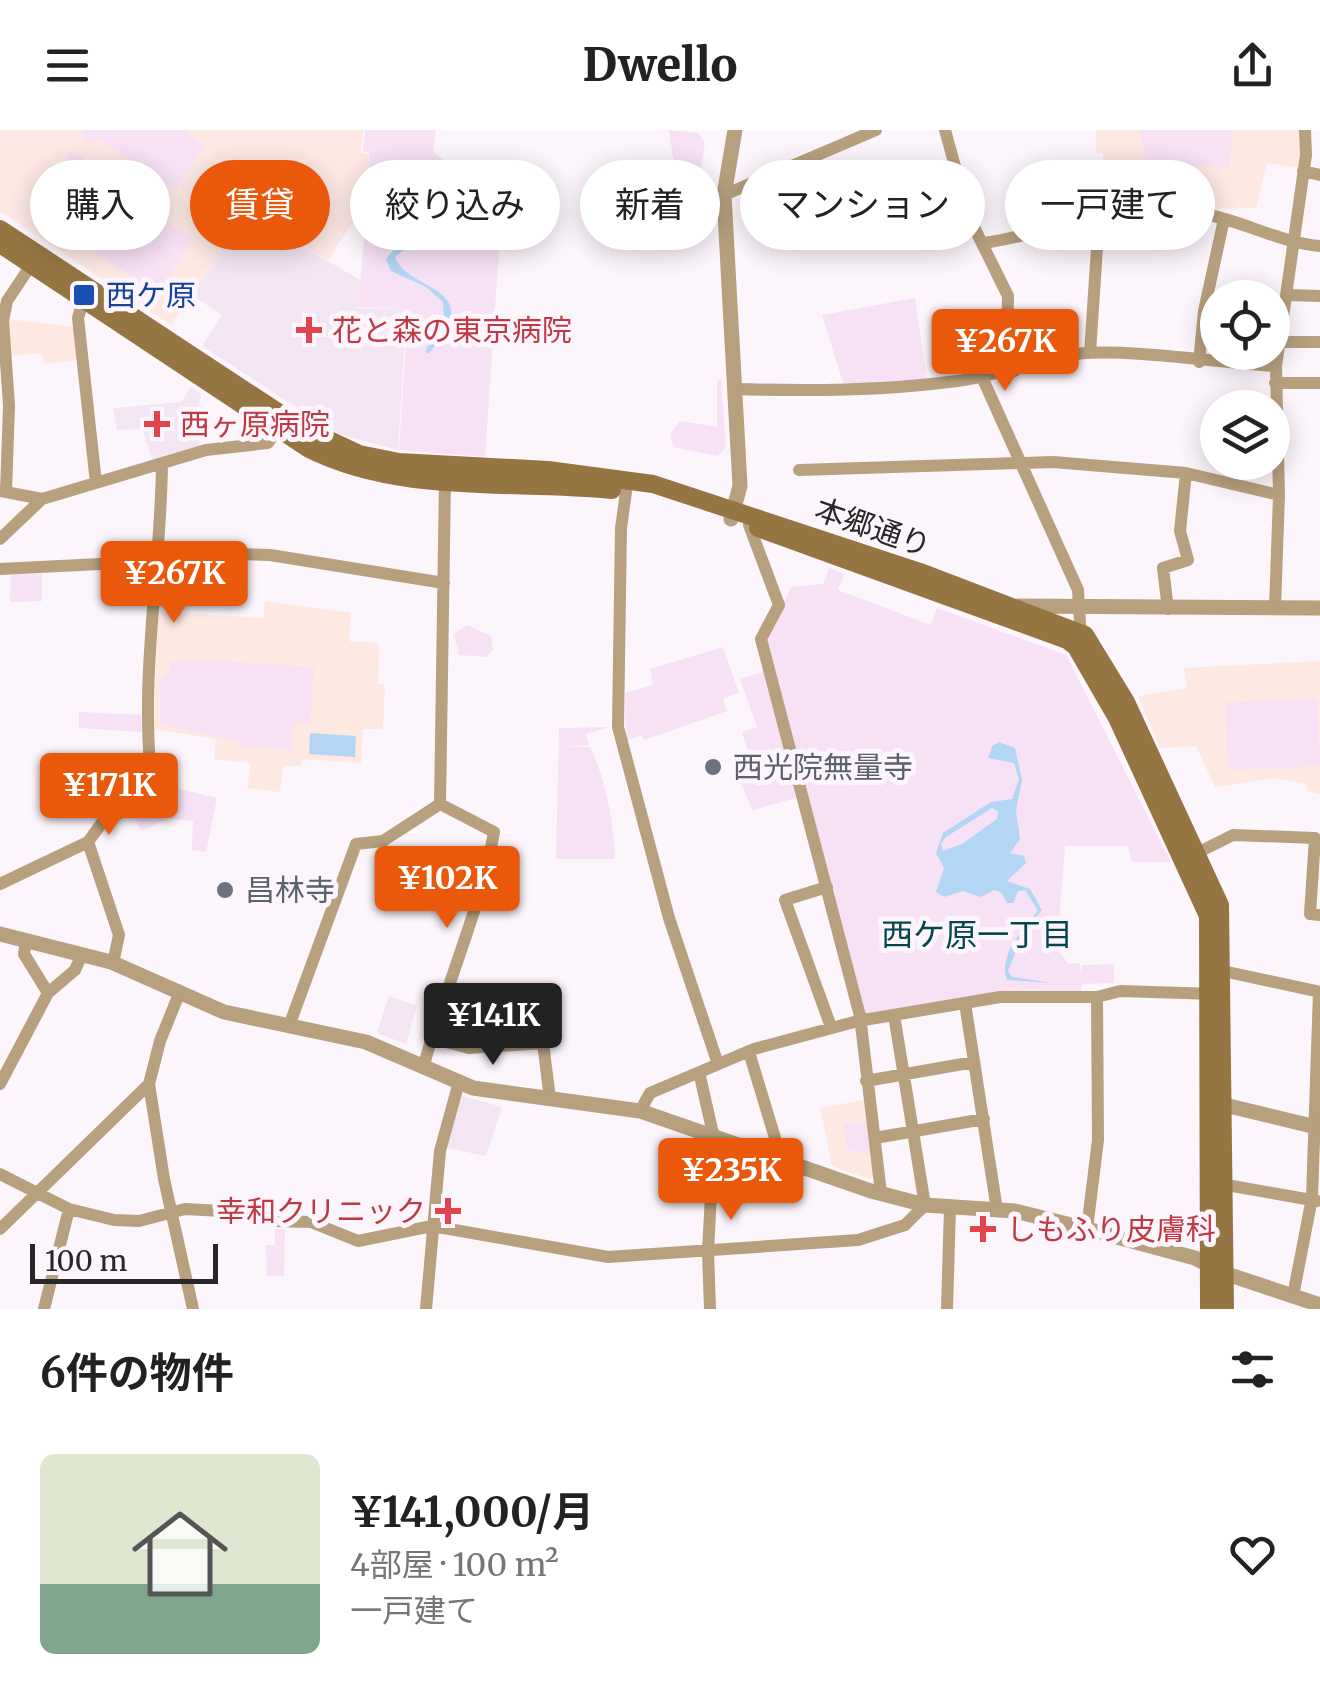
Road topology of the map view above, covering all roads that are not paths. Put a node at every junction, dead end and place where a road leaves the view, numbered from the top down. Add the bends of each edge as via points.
1 (735, 130) edge
2 (876, 130) edge
3 (945, 130) edge
4 (1305, 130) edge
5 (952, 160) edge
6 (1303, 171) junction
7 (1320, 175) edge
8 (724, 195) junction
9 (1215, 218) edge
10 (1224, 219) junction
11 (0, 229) edge
12 (0, 244) edge
13 (1294, 244) junction
14 (985, 245) edge
15 (1320, 246) edge
16 (1097, 250) edge
17 (31, 266) junction
18 (1288, 280) edge
19 (1290, 296) edge
20 (1320, 296) edge
21 (83, 301) junction
22 (1290, 342) edge
23 (1320, 342) edge
24 (1090, 353) junction
25 (1199, 362) joint
26 (1276, 370) edge
27 (1014, 371) junction
28 (982, 377) junction
29 (1275, 384) junction
30 (1320, 384) edge
31 (734, 389) junction
32 (278, 428) junction
33 (1019, 462) junction
34 (162, 464) junction
35 (799, 470) dead end
36 (1186, 473) junction
37 (445, 480) junction
38 (96, 483) junction
39 (3, 492) edge
40 (626, 492) junction
41 (1279, 496) junction
42 (42, 499) junction
43 (738, 517) junction
44 (0, 539) edge
45 (160, 557) junction
46 (0, 569) edge
47 (444, 583) junction
48 (1014, 606) junction
49 (1276, 608) junction
50 (1320, 608) edge
51 (1168, 609) junction
52 (1080, 618) junction
53 (1054, 621) junction
54 (1026, 625) junction
55 (1092, 658) junction
56 (440, 804) junction
57 (88, 842) junction
58 (1198, 853) junction
59 (1317, 859) edge
60 (0, 884) edge
61 (827, 887) junction
62 (1320, 916) edge
63 (0, 934) edge
64 (26, 940) junction
65 (82, 954) junction
66 (113, 963) junction
67 (1216, 984) junction
68 (1319, 992) edge
69 (48, 993) junction
70 (180, 994) junction
71 (1097, 997) junction
72 (965, 1003) junction
73 (894, 1015) junction
74 (858, 1022) junction
75 (289, 1026) junction
76 (831, 1027) junction
77 (431, 1038) junction
78 (749, 1052) junction
79 (1318, 1058) edge
80 (974, 1062) junction
81 (424, 1064) junction
82 (718, 1064) junction
83 (699, 1072) junction
84 (904, 1074) junction
85 (866, 1080) junction
86 (459, 1082) junction
87 (0, 1084) edge
88 (149, 1084) junction
89 (550, 1099) junction
90 (1224, 1105) junction
91 (640, 1111) junction
92 (984, 1119) junction
93 (1318, 1127) edge
94 (913, 1131) junction
95 (714, 1138) junction
96 (875, 1138) junction
97 (782, 1160) junction
98 (0, 1174) edge
99 (1221, 1184) junction
100 (40, 1193) junction
101 (881, 1193) junction
102 (1316, 1200) edge
103 (925, 1205) junction
104 (950, 1207) junction
105 (68, 1209) junction
106 (997, 1210) junction
107 (172, 1212) junction
108 (432, 1226) junction
109 (0, 1228) edge
110 (1086, 1229) junction
111 (708, 1252) junction
112 (1216, 1268) junction
113 (1293, 1296) junction
114 (1320, 1304) edge
115 (44, 1309) edge
116 (194, 1309) edge
117 (426, 1309) edge
118 (710, 1309) edge
119 (947, 1309) edge
120 (1209, 1309) edge
121 (1224, 1309) edge

1 - 8 street
2 - 8 street
3 - 5 street
4 - 6 street
6 - 7 street
6 - 13 street
8 - 31 street
9 - 10 street
10 - 13 street
10 - 25 street
11 - 43 main road, 本郷通り via 299,426 358,454 653,484
12 - 17 main road, 本郷通り
13 - 15 street
13 - 18 street
14 - 27 street via 1008,296
16 - 24 street
17 - 21 main road, 本郷通り
17 - 39 street via 7,301 3,322 9,405
19 - 20 street
21 - 32 main road, 本郷通り
21 - 38 street via 78,318
22 - 23 street
24 - 25 street
24 - 27 street via 1036,360
26 - 29 street
27 - 28 street
28 - 31 street via 838,392
28 - 33 street
29 - 30 street
29 - 41 street
31 - 43 street
32 - 34 street via 268,443 206,450
32 - 37 main road, 本郷通り via 309,449 378,476
33 - 35 street
33 - 36 street
33 - 52 street via 1076,584
34 - 38 street
34 - 45 street
36 - 41 street
36 - 51 street via 1180,531 1188,560 1163,568
37 - 40 main road, 本郷通り
37 - 47 street
38 - 42 street
39 - 42 street
40 - 43 main road, 本郷通り
40 - 82 street via 618,727
41 - 49 street
42 - 44 street
43 - 48 main road, 本郷通り
43 - 54 main road, 本郷通り
43 - 61 street via 779,605 764,634
45 - 46 street
45 - 47 street via 282,556
45 - 57 street via 146,720 153,792 101,824
47 - 56 street
48 - 52 street
48 - 53 main road, 本郷通り
49 - 50 street
49 - 51 street
51 - 52 street
52 - 53 main road, 本郷通り
52 - 55 main road, 本郷通り
53 - 54 street
54 - 55 main road, 本郷通り
55 - 58 main road, 本郷通り
55 - 67 main road, 本郷通り via 1202,896
56 - 75 street via 382,840 356,844
56 - 77 street via 494,832 472,924
57 - 60 street
57 - 66 street via 119,935
58 - 59 street via 1234,834 1315,838
58 - 67 main road, 本郷通り via 1220,905
59 - 62 street via 1310,914
61 - 74 street
61 - 76 street via 785,900
63 - 64 street
64 - 65 street
64 - 69 street via 24,954
65 - 66 street
65 - 69 street via 75,970
66 - 70 street
67 - 68 street
67 - 71 street
67 - 90 main road, 本郷通り
67 - 112 main road, 本郷通り
68 - 79 street
69 - 87 street
70 - 75 street
70 - 88 street
71 - 72 street
71 - 110 street via 1098,1140
72 - 73 street
72 - 80 street
73 - 74 street
73 - 84 street
74 - 76 street
74 - 85 street
75 - 81 street via 366,1042
76 - 78 street
77 - 81 street
77 - 89 street via 469,1048 544,1043
78 - 82 street
78 - 97 street
79 - 93 street
80 - 84 street
80 - 92 street
81 - 86 street
82 - 83 street
83 - 91 street via 650,1092
83 - 95 street
84 - 85 street
84 - 94 street
85 - 96 street
86 - 89 street
86 - 108 street via 440,1151
88 - 100 street
88 - 107 street
89 - 91 street
90 - 93 street
90 - 99 main road, 本郷通り
91 - 95 street
92 - 94 street
92 - 106 street
93 - 102 street
94 - 96 street
94 - 103 street
95 - 97 street
95 - 111 street
96 - 101 street
97 - 101 street
98 - 100 street
99 - 102 street
99 - 112 main road, 本郷通り
100 - 105 street
100 - 109 street
101 - 103 street
102 - 113 street
103 - 104 street
103 - 111 street via 906,1225 858,1240
104 - 106 street
104 - 119 street
105 - 107 street via 114,1220
105 - 115 street
106 - 110 street
107 - 108 street via 206,1209 310,1222 358,1241
107 - 116 street
108 - 111 street via 522,1239 570,1254
108 - 117 street
110 - 112 street
111 - 118 street
112 - 113 street
112 - 120 main road, 本郷通り
112 - 121 main road, 本郷通り
113 - 114 street

